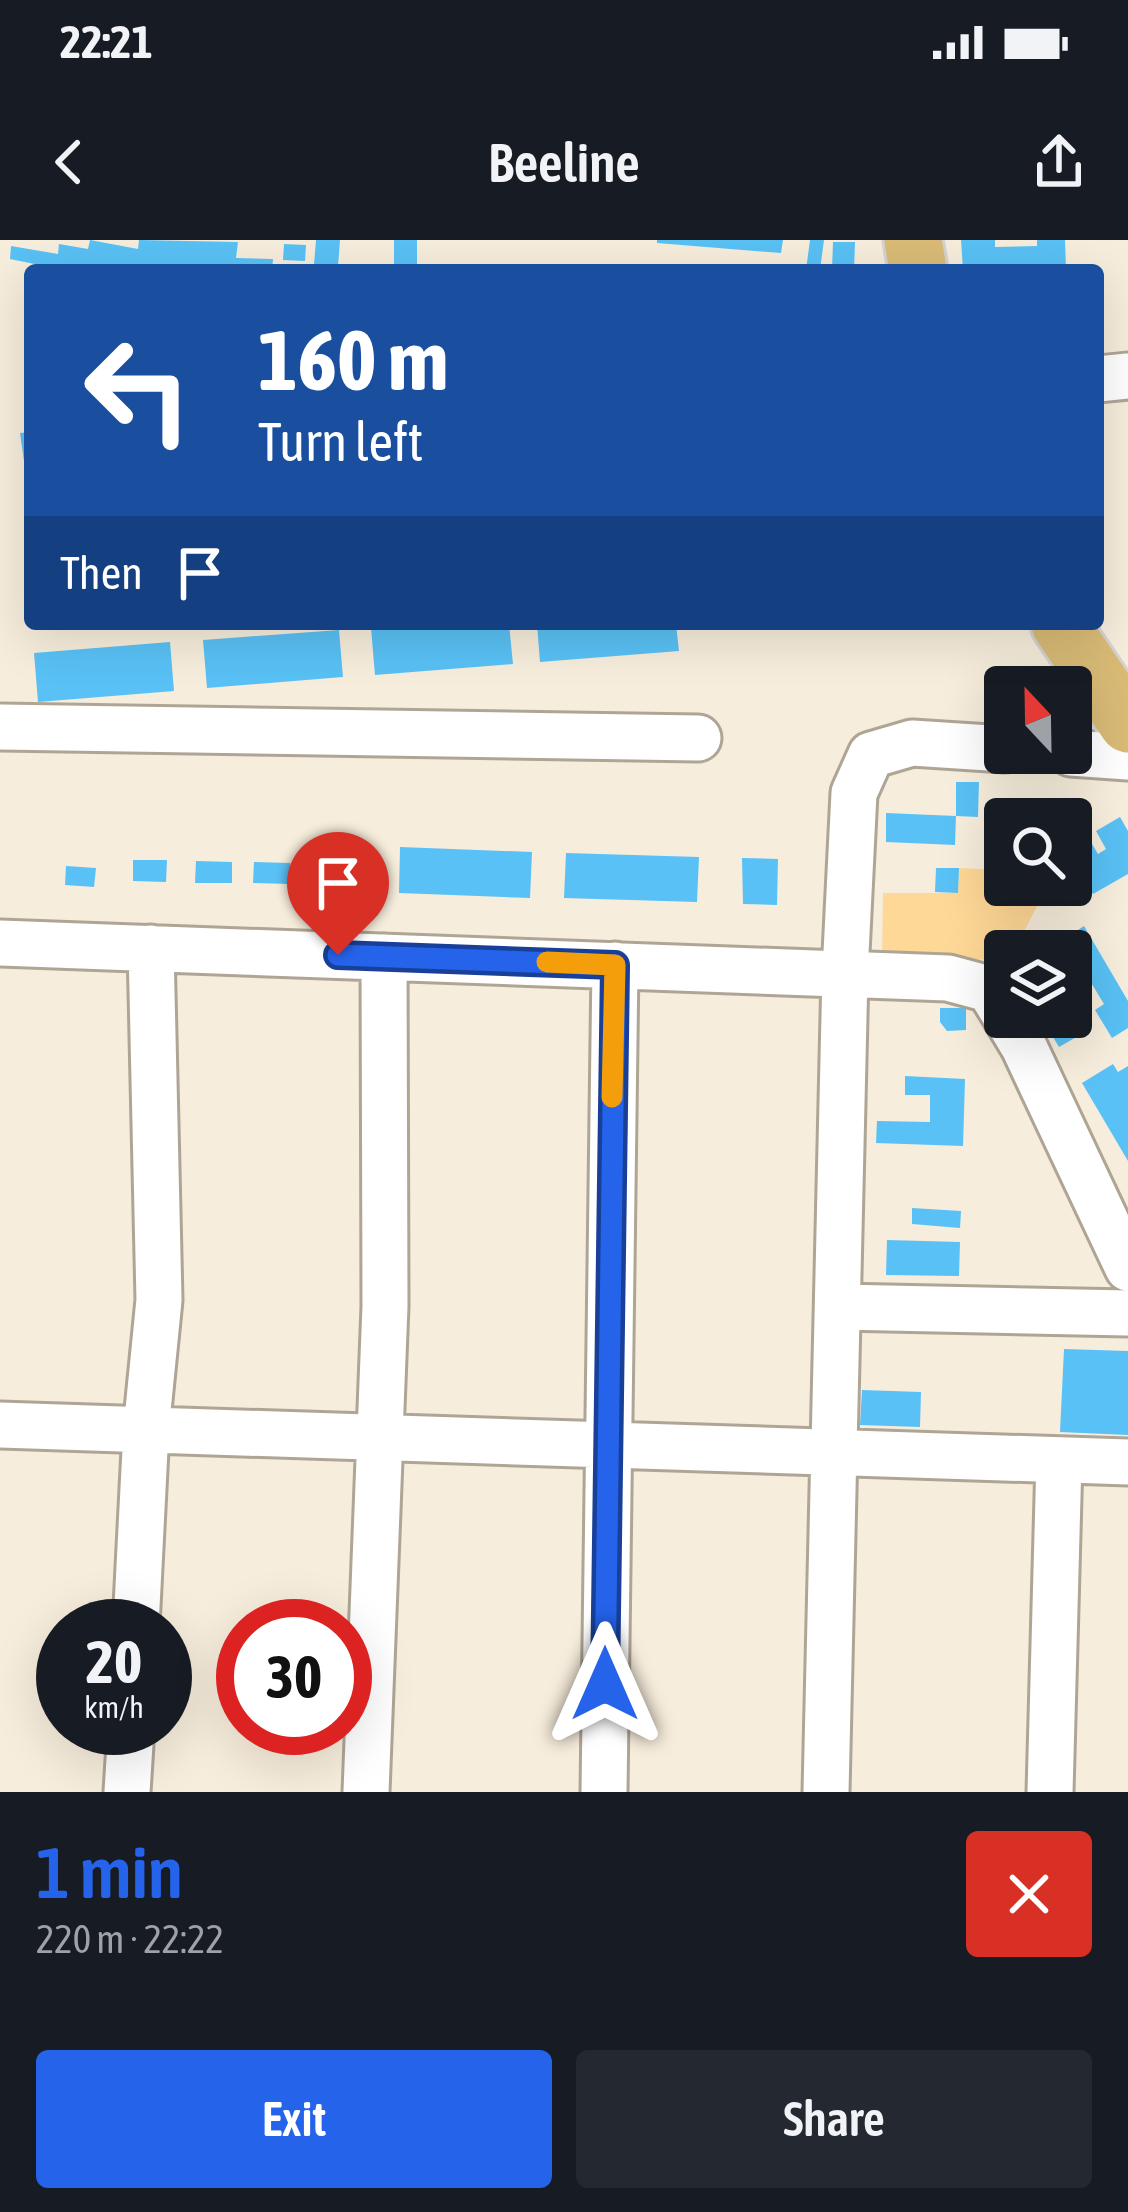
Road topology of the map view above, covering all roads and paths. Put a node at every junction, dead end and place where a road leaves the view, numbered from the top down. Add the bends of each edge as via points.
1 (1064, 630) edge
2 (1128, 724) edge
3 (0, 727) edge
4 (698, 738) dead end
5 (984, 747) edge
6 (1092, 754) edge
7 (1128, 757) edge
8 (0, 943) edge
9 (151, 948) junction
10 (385, 957) junction
11 (615, 965) junction
12 (845, 973) junction
13 (984, 988) edge
14 (1019, 1038) edge
15 (1128, 1268) edge
16 (840, 1307) junction
17 (1128, 1313) edge
18 (0, 1425) edge
19 (146, 1430) junction
20 (377, 1438) junction
21 (607, 1445) junction
22 (836, 1453) junction
23 (1059, 1460) junction
24 (1128, 1462) edge
25 (137, 1599) edge
26 (129, 1755) edge
27 (127, 1792) edge
28 (366, 1792) edge
29 (604, 1792) edge
30 (826, 1792) edge
31 (1050, 1792) edge

1 - 2 main road
3 - 4 street
5 - 12 street via 912,742 871,755 854,793
6 - 7 street
8 - 9 street
9 - 10 street
9 - 19 street via 159,1300
10 - 11 street
10 - 20 street
11 - 12 street
11 - 21 street
12 - 13 street
12 - 16 street
14 - 15 street
16 - 17 street
16 - 22 street
18 - 19 street
19 - 20 street
19 - 25 street
20 - 21 street
20 - 28 street
21 - 22 street
21 - 29 street
22 - 23 street
22 - 30 street
23 - 24 street
23 - 31 street
26 - 27 street

